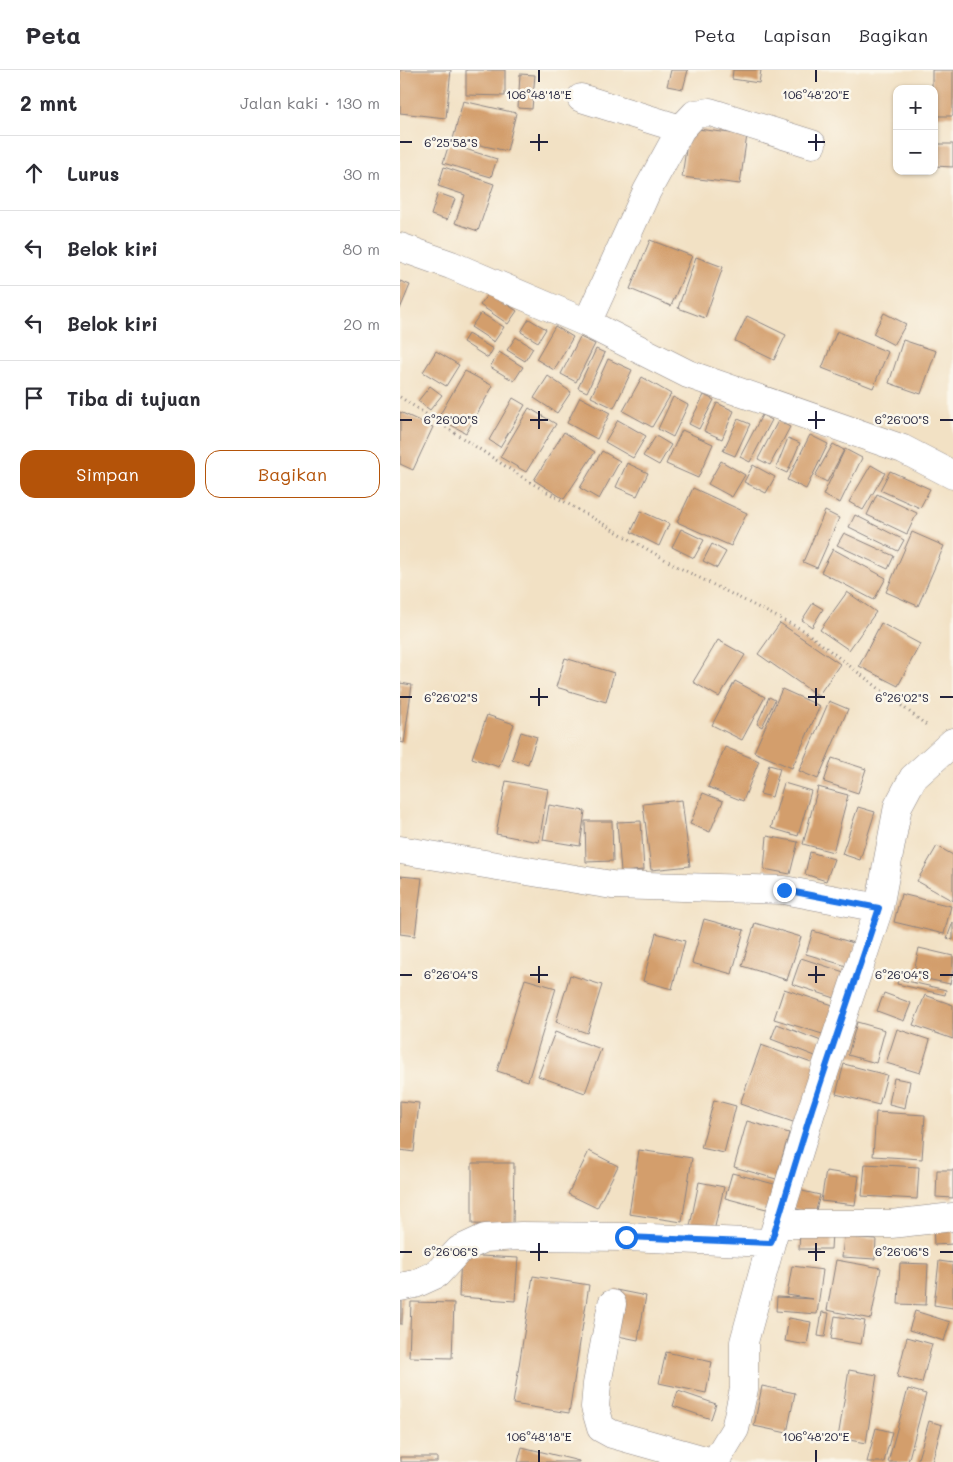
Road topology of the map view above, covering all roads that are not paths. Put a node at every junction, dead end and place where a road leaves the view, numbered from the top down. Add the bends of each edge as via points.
1 (581, 98) dead end
2 (681, 128) junction
3 (812, 144) dead end
4 (400, 247) edge
5 (587, 323) junction
6 (953, 475) edge
7 (952, 743) edge
8 (400, 850) edge
9 (879, 908) junction
10 (953, 1217) edge
11 (774, 1233) junction
12 (400, 1287) edge
13 (612, 1304) dead end
14 (714, 1462) edge

1 - 2 street
2 - 3 street via 695,114 710,112
2 - 5 street via 647,191
4 - 5 street via 451,265
5 - 6 street via 688,374 903,448
7 - 9 street via 913,778 898,806
8 - 9 street via 612,885 784,890
9 - 11 street
10 - 11 street
11 - 12 street via 485,1238 459,1250 437,1274
11 - 14 street via 744,1342 744,1389 735,1429
13 - 14 street via 596,1391 595,1407 601,1428 612,1434

